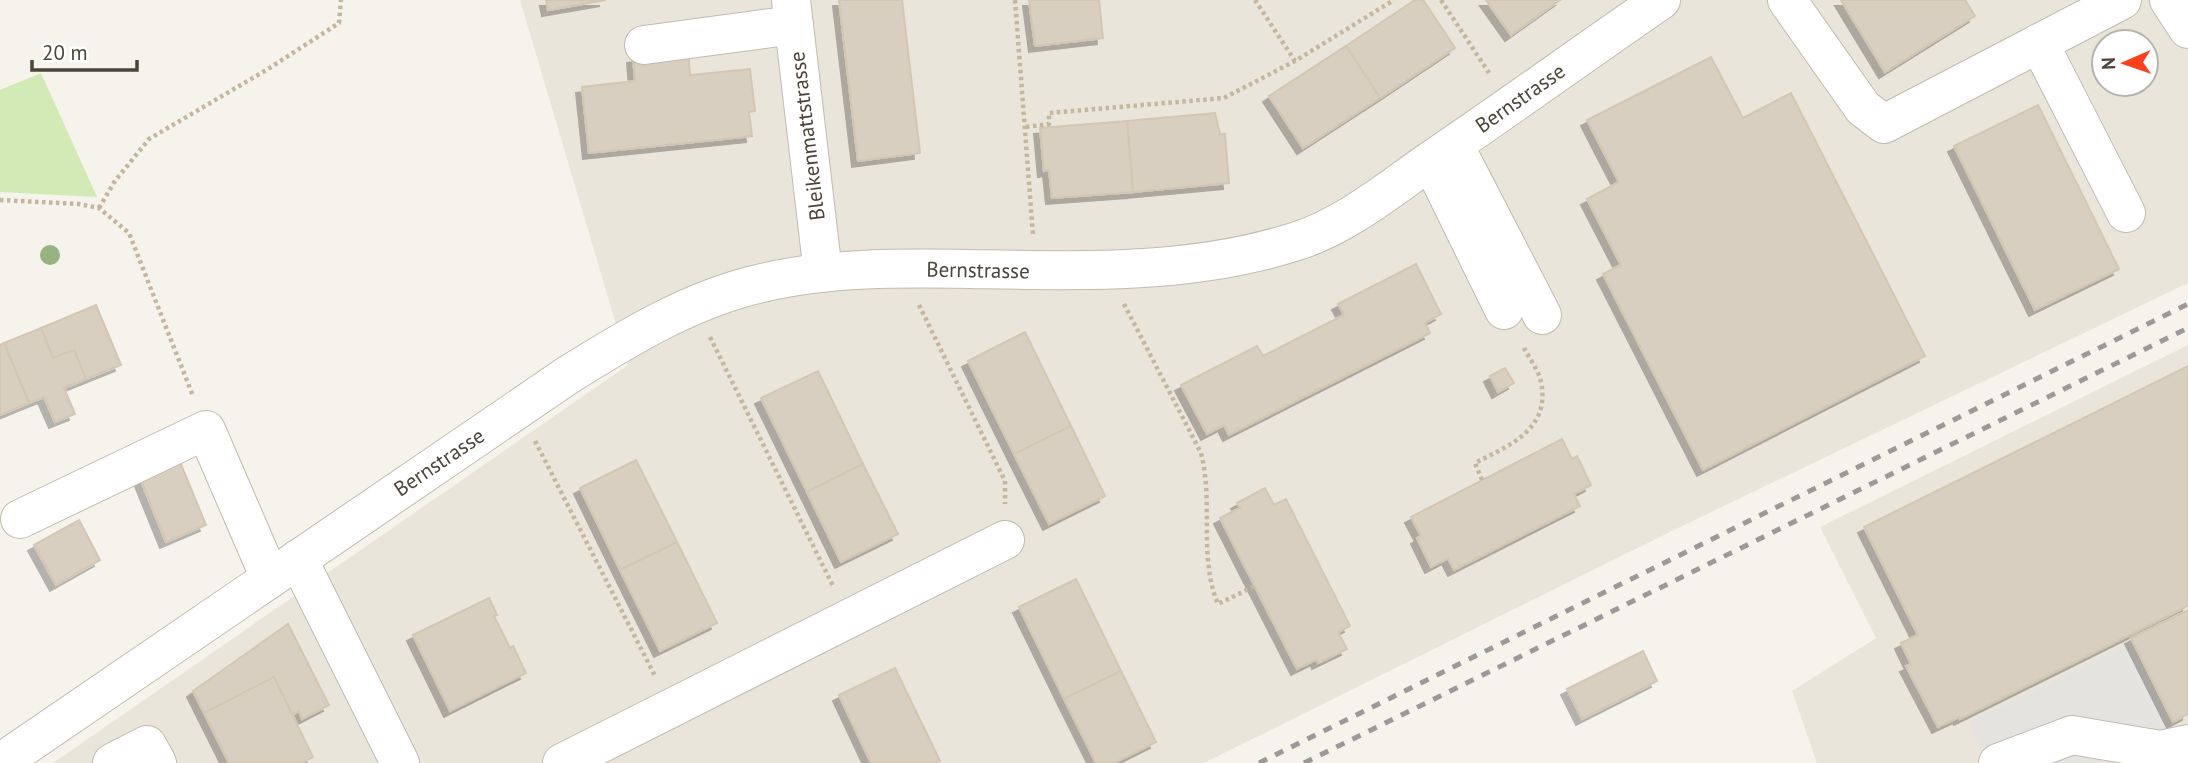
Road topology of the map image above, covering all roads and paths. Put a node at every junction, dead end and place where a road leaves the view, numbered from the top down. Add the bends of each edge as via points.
1 (341, 0) edge
2 (1015, 0) edge
3 (1255, 0) edge
4 (1394, 0) edge
5 (1441, 0) edge
6 (1661, 0) edge
7 (1787, 0) edge
8 (2122, 0) edge
9 (2169, 0) edge
10 (793, 13) edge
11 (2188, 29) edge
12 (2039, 43) junction
13 (643, 45) dead end
14 (1295, 61) junction
15 (1510, 105) junction
16 (1026, 127) junction
17 (1442, 153) junction
18 (0, 200) edge
19 (99, 208) junction
20 (2126, 213) dead end
21 (901, 268) junction
22 (1106, 269) junction
23 (1035, 271) junction
24 (823, 273) junction
25 (694, 304) junction
26 (1504, 310) joint
27 (1542, 315) dead end
28 (518, 408) junction
29 (206, 429) junction
30 (1482, 480) dead end
31 (20, 519) dead end
32 (1005, 540) joint
33 (284, 569) junction
34 (1255, 586) dead end
35 (849, 618) junction
36 (345, 654) junction
37 (671, 708) junction
38 (2188, 744) edge
39 (3, 762) edge
40 (112, 763) edge
41 (157, 763) edge
42 (400, 763) edge
43 (427, 763) edge
44 (562, 763) edge
45 (1998, 763) edge

1 - 19 path via 339,23 149,139
2 - 16 path
3 - 14 path
4 - 14 path
5 - 15 path
6 - 15 street, Bernstrasse
7 - 12 street via 1863,108 1884,124
8 - 12 street
9 - 11 street
10 - 13 street
10 - 24 street, Bleikenmattstrasse
12 - 20 street
14 - 16 path via 1224,98 1049,113 1049,124
15 - 17 street, Bernstrasse
16 - 23 path
17 - 22 street, Bernstrasse via 1358,212 1300,241 1212,261
17 - 26 street
17 - 27 street
18 - 19 path
19 - 29 path via 129,233
21 - 23 street, Bernstrasse
21 - 24 street, Bernstrasse
21 - 32 path via 1004,481
22 - 23 street, Bernstrasse
22 - 34 path via 1201,453 1207,475 1211,586 1218,604
24 - 25 street, Bernstrasse via 762,283
25 - 28 street, Bernstrasse via 613,346
25 - 35 path
26 - 30 path via 1541,381 1542,400 1536,421 1522,439 1475,463
28 - 33 street, Bernstrasse
28 - 37 path
29 - 31 street
29 - 33 street
32 - 35 street
33 - 36 street
33 - 39 street, Bernstrasse
35 - 37 street
36 - 42 street
36 - 43 street via 373,653
37 - 44 street
38 - 45 street via 2160,750 2072,735
40 - 41 street via 147,745

